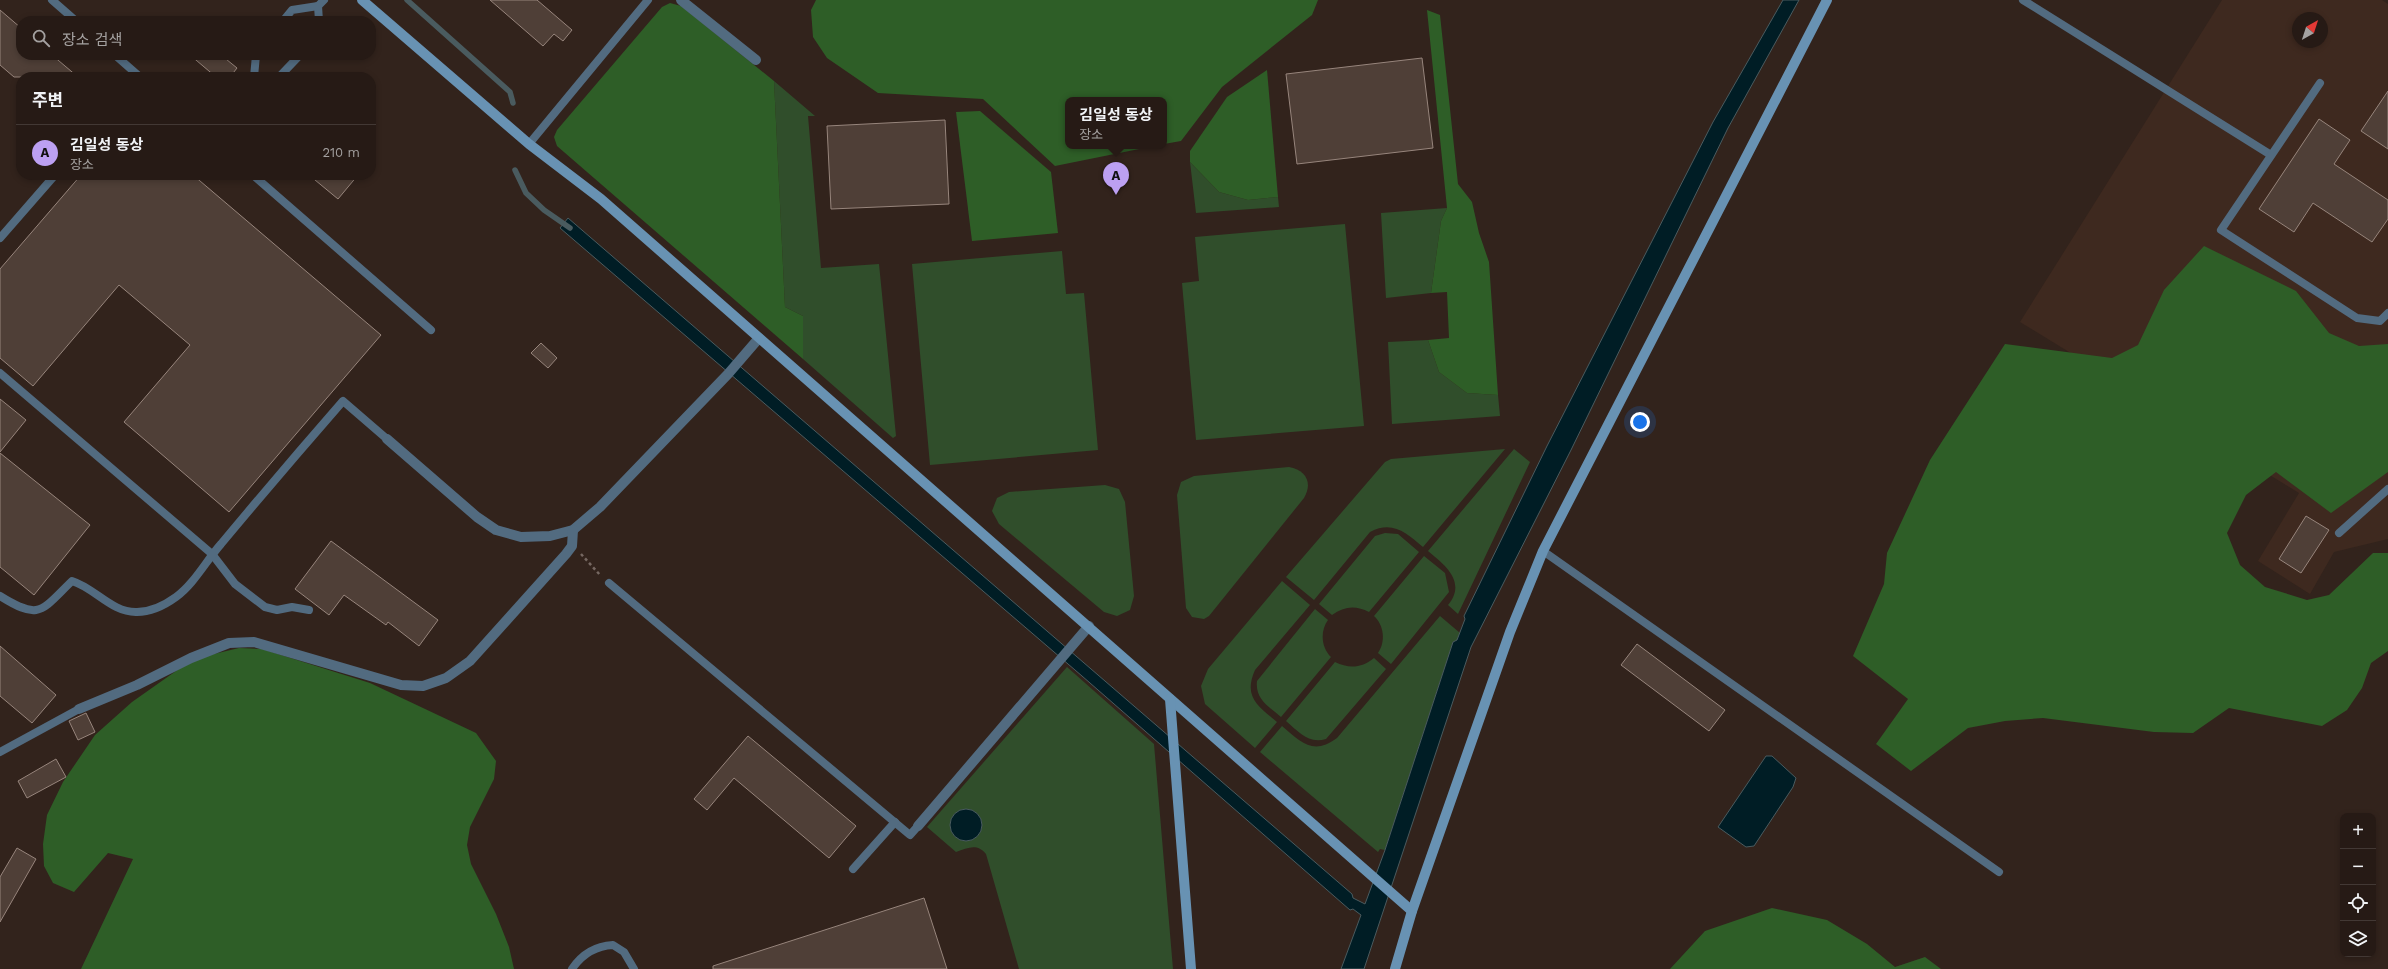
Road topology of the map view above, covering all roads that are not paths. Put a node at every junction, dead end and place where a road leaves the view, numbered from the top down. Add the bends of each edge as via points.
1 (52, 0) edge
2 (324, 0) edge
3 (362, 0) edge
4 (648, 0) edge
5 (681, 0) edge
6 (1827, 0) edge
7 (2023, 0) edge
8 (318, 6) junction
9 (70, 16) edge
10 (287, 16) edge
11 (319, 16) edge
12 (121, 60) edge
13 (256, 60) edge
14 (295, 60) edge
15 (756, 60) dead end
16 (134, 72) edge
17 (254, 72) edge
18 (284, 72) edge
19 (2320, 83) dead end
20 (529, 144) junction
21 (2271, 155) junction
22 (52, 180) edge
23 (259, 180) edge
24 (0, 238) edge
25 (2388, 314) edge
26 (431, 330) dead end
27 (760, 338) junction
28 (0, 373) edge
29 (387, 439) joint
30 (2388, 489) edge
31 (573, 530) junction
32 (2339, 532) dead end
33 (1543, 551) junction
34 (212, 554) junction
35 (609, 584) road end
36 (0, 596) edge
37 (309, 610) dead end
38 (1089, 626) junction
39 (1170, 699) junction
40 (79, 709) joint
41 (0, 752) edge
42 (895, 822) junction
43 (918, 826) joint
44 (853, 870) dead end
45 (1999, 872) dead end
46 (1412, 911) junction
47 (572, 969) edge
48 (634, 969) edge
49 (1191, 969) edge
50 (1395, 969) edge

1 - 9 lane
2 - 8 lane
3 - 20 street
4 - 20 lane
5 - 15 street
6 - 33 street
7 - 21 lane
8 - 10 lane via 292,10
8 - 11 lane
12 - 16 lane
13 - 17 lane
14 - 18 lane
19 - 21 lane
20 - 27 street via 601,199
21 - 25 lane via 2221,230 2357,318 2380,321
22 - 24 lane
23 - 26 lane
27 - 31 street via 600,507
27 - 38 street
28 - 34 lane
29 - 31 street via 477,517 496,530 521,537 550,536
29 - 34 lane via 343,400
30 - 32 lane
31 - 40 street via 572,546 470,661 446,678 423,686 401,686 254,642 229,644 191,658 137,685
33 - 45 lane
33 - 46 street via 1510,632
34 - 36 lane via 177,597 149,610 122,610 84,585 72,581 46,606 35,611 22,610
34 - 37 lane via 234,584 265,607 277,610 292,607
35 - 42 lane
38 - 39 street
38 - 43 street
39 - 46 street
39 - 49 street
40 - 41 lane
42 - 43 lane via 910,834
42 - 44 lane
46 - 50 street
47 - 48 lane via 577,961 593,949 613,945 624,952

